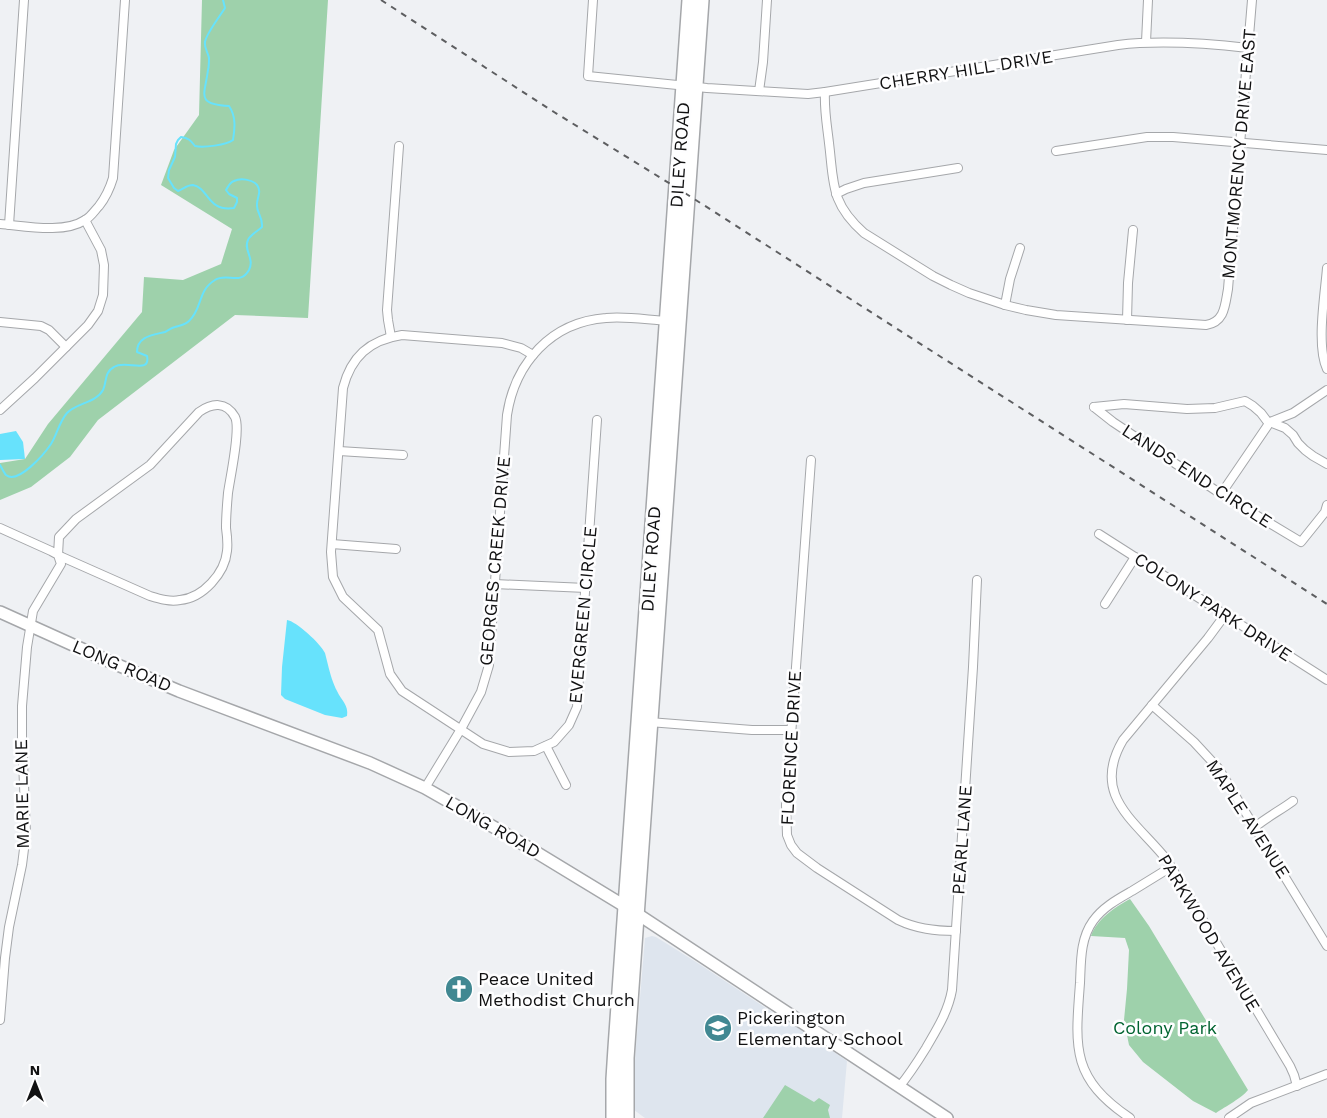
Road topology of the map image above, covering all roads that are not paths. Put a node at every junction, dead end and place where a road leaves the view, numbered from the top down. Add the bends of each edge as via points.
1 (24, 0) edge
2 (125, 0) edge
3 (593, 0) edge
4 (690, 0) edge
5 (701, 0) edge
6 (767, 0) edge
7 (1148, 0) edge
8 (1252, 0) edge
9 (1146, 42) junction
10 (1248, 48) junction
11 (690, 86) junction
12 (759, 91) junction
13 (826, 92) junction
14 (1240, 142) junction
15 (399, 146) dead end
16 (1327, 150) edge
17 (1056, 152) dead end
18 (958, 168) dead end
19 (836, 194) junction
20 (85, 220) junction
21 (0, 224) edge
22 (9, 225) junction
23 (1132, 230) dead end
24 (1020, 248) dead end
25 (1327, 268) edge
26 (1005, 305) junction
27 (1127, 320) junction
28 (674, 321) junction
29 (0, 322) edge
30 (391, 337) junction
31 (66, 347) junction
32 (533, 355) junction
33 (1327, 369) edge
34 (1327, 390) edge
35 (0, 410) edge
36 (597, 420) dead end
37 (1270, 422) junction
38 (338, 451) junction
39 (403, 455) dead end
40 (811, 460) dead end
41 (1327, 464) edge
42 (1221, 494) junction
43 (1327, 505) edge
44 (0, 528) edge
45 (1099, 534) dead end
46 (332, 544) junction
47 (396, 549) dead end
48 (58, 555) junction
49 (1135, 557) junction
50 (976, 580) dead end
51 (495, 584) junction
52 (586, 588) junction
53 (1105, 604) dead end
54 (0, 612) edge
55 (1224, 615) junction
56 (30, 626) junction
57 (1327, 680) edge
58 (1152, 705) junction
59 (645, 721) junction
60 (461, 729) junction
61 (791, 730) junction
62 (546, 746) junction
63 (566, 785) dead end
64 (426, 788) junction
65 (1294, 801) dead end
66 (1255, 827) junction
67 (1171, 867) junction
68 (631, 910) junction
69 (956, 931) junction
70 (1327, 946) edge
71 (0, 1020) edge
72 (1327, 1074) edge
73 (1297, 1086) junction
74 (900, 1087) junction
75 (614, 1118) edge
76 (626, 1118) edge
77 (946, 1118) edge
78 (1130, 1118) edge
79 (1228, 1118) edge

1 - 22 street
2 - 20 street via 113,178 104,199
3 - 11 street, CHERRY HILL DRIVE via 588,76
4 - 11 highway, DILEY ROAD
5 - 11 highway, DILEY ROAD
6 - 12 street
7 - 9 street
8 - 10 street, MONTMORENCY DRIVE EAST
9 - 10 street, CHERRY HILL DRIVE
9 - 13 street, CHERRY HILL DRIVE
10 - 14 street, MONTMORENCY DRIVE EAST
11 - 12 street, CHERRY HILL DRIVE
11 - 28 highway, DILEY ROAD
12 - 13 street, CHERRY HILL DRIVE
13 - 19 street via 824,109
14 - 16 street
14 - 17 street via 1147,138
14 - 27 street, MONTMORENCY DRIVE EAST via 1230,275 1221,316 1206,325
15 - 30 street via 387,310
18 - 19 street via 864,183
19 - 26 street via 844,211 864,233 951,285
20 - 22 street via 53,228
20 - 31 street via 101,250 103,295 94,318
21 - 22 street
23 - 27 street
24 - 26 street
25 - 33 street via 1322,337
26 - 27 street via 1048,314
28 - 32 street via 619,317 582,323 561,332
28 - 59 highway, DILEY ROAD
29 - 31 street via 41,326
30 - 32 street, EVERGREEN CIRCLE via 502,344 521,348
30 - 38 street, EVERGREEN CIRCLE via 363,351 346,376
31 - 35 street
32 - 51 street, GEORGES CREEK DRIVE via 518,377 508,409
34 - 37 street via 1293,413
36 - 52 street, EVERGREEN CIRCLE
37 - 41 street via 1286,428 1305,450
37 - 42 street
37 - 42 street, LANDS END CIRCLE via 1245,401 1215,408 1124,404 1094,407
38 - 39 street
38 - 46 street, EVERGREEN CIRCLE
40 - 61 street, FLORENCE DRIVE
42 - 43 street, LANDS END CIRCLE via 1302,542
44 - 48 street
45 - 49 street, COLONY PARK DRIVE
46 - 47 street
46 - 60 street, EVERGREEN CIRCLE via 333,577 343,597 378,630 390,674 402,691
48 - 48 street, MARIE LANE via 59,537 76,519 150,465 206,407 223,406 235,418 236,448 228,495 227,551 219,574 208,586 193,597 166,600
48 - 56 street, MARIE LANE via 60,564 33,611
49 - 53 street
49 - 55 street, COLONY PARK DRIVE
50 - 69 street, PEARL LANE
51 - 52 street
51 - 60 street, GEORGES CREEK DRIVE via 489,665 481,692
52 - 62 street, EVERGREEN CIRCLE via 577,707 569,725
54 - 56 main road, LONG ROAD
55 - 57 street, COLONY PARK DRIVE
55 - 58 street, PARKWOOD AVENUE
56 - 64 main road, LONG ROAD via 179,691 370,762
56 - 71 street, MARIE LANE via 22,737 26,833 9,927
58 - 66 street, MAPLE AVENUE via 1214,763
58 - 67 street, PARKWOOD AVENUE via 1118,749 1112,768 1112,784 1125,813
59 - 61 street
59 - 68 highway, DILEY ROAD
60 - 62 street, EVERGREEN CIRCLE via 483,744 509,752 534,751
60 - 64 street, GEORGES CREEK DRIVE
61 - 69 street, FLORENCE DRIVE via 786,825 787,835 797,853 898,920 926,929
62 - 63 street
64 - 68 main road, LONG ROAD
65 - 66 street
66 - 70 street, MAPLE AVENUE
67 - 73 street, PARKWOOD AVENUE via 1290,1066
67 - 78 street via 1101,912 1089,927 1083,946 1077,1025 1080,1058 1097,1090
68 - 74 main road, LONG ROAD
68 - 75 highway, DILEY ROAD via 616,1048
68 - 76 highway, DILEY ROAD
69 - 74 street, PEARL LANE via 952,990 947,1010
72 - 73 street
73 - 79 street via 1250,1103
74 - 77 main road, LONG ROAD

